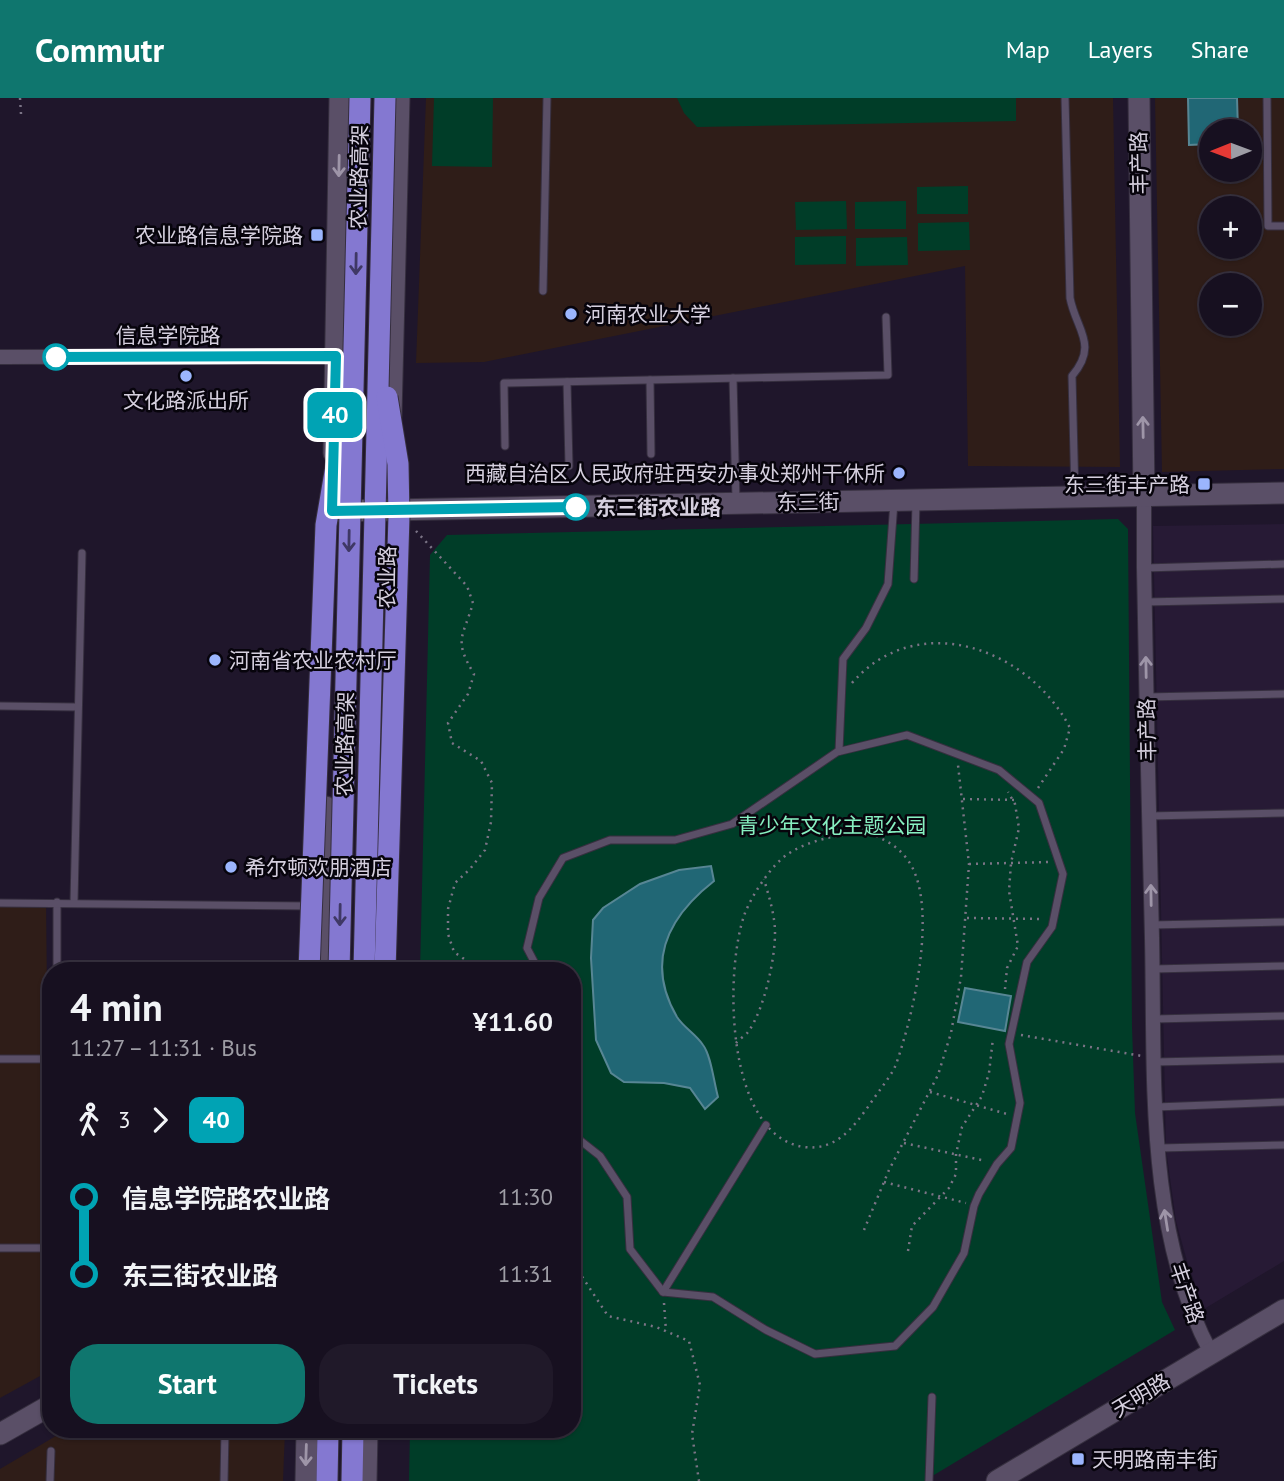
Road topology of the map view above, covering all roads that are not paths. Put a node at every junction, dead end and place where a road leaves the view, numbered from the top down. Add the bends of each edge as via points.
1 (340, 98) edge
2 (360, 98) edge
3 (385, 98) edge
4 (399, 98) edge
5 (547, 98) edge
6 (1065, 98) edge
7 (1139, 98) edge
8 (1267, 98) edge
9 (1284, 226) edge
10 (543, 291) dead end
11 (886, 317) dead end
12 (336, 356) junction
13 (0, 357) edge
14 (379, 360) junction
15 (353, 378) junction
16 (733, 378) junction
17 (650, 380) junction
18 (568, 382) junction
19 (505, 446) dead end
20 (651, 454) dead end
21 (569, 466) dead end
22 (1284, 493) edge
23 (1144, 495) junction
24 (1075, 497) junction
25 (905, 500) junction
26 (736, 503) junction
27 (396, 510) junction
28 (332, 511) junction
29 (82, 553) dead end
30 (1284, 565) edge
31 (1143, 568) junction
32 (914, 579) dead end
33 (1284, 599) edge
34 (1144, 602) junction
35 (1284, 694) edge
36 (1147, 698) junction
37 (0, 706) edge
38 (77, 707) junction
39 (839, 751) dead end
40 (1284, 813) edge
41 (1149, 816) junction
42 (57, 902) junction
43 (74, 902) junction
44 (0, 903) edge
45 (323, 906) junction
46 (1284, 922) edge
47 (1152, 925) junction
48 (57, 962) edge
49 (309, 962) edge
50 (321, 962) edge
51 (339, 962) edge
52 (364, 962) edge
53 (378, 962) edge
54 (385, 962) edge
55 (535, 962) edge
56 (1284, 966) edge
57 (1153, 969) junction
58 (1284, 1016) edge
59 (1154, 1019) junction
60 (0, 1059) edge
61 (42, 1059) edge
62 (1284, 1059) edge
63 (1155, 1060) junction
64 (1284, 1102) edge
65 (1156, 1107) junction
66 (766, 1125) road end
67 (581, 1141) edge
68 (1284, 1145) edge
69 (1160, 1148) junction
70 (0, 1248) edge
71 (42, 1248) edge
72 (663, 1292) junction
73 (1284, 1310) edge
74 (1211, 1353) junction
75 (932, 1397) dead end
76 (42, 1410) edge
77 (0, 1434) edge
78 (225, 1438) edge
79 (307, 1438) edge
80 (328, 1438) edge
81 (353, 1438) edge
82 (367, 1438) edge
83 (51, 1451) dead end
84 (1000, 1480) edge
85 (50, 1481) edge
86 (224, 1481) edge
87 (306, 1481) edge
88 (327, 1481) edge
89 (352, 1481) edge
90 (366, 1481) edge
91 (929, 1481) edge

1 -> 12 street
2 -> 15 highway, 农业路高架, bridge
3 - 14 highway, 农业路高架, bridge
4 - 27 street, 农业路
5 - 10 lane
6 - 24 lane via 1070,298 1086,342 1080,366 1072,376
23 -> 7 street, 丰产路
8 - 9 lane via 1268,226
11 - 16 lane via 888,375
12 - 13 street, 信息学院路
12 - 28 street
14 - 52 highway, 农业路高架, bridge
14 - 54 highway, bridge via 395,435 399,516
15 - 49 highway, bridge via 326,525
15 -> 51 highway, 农业路高架, bridge
16 - 17 lane
16 - 26 lane
17 - 18 lane
17 - 20 lane
18 - 19 lane via 504,383
18 - 21 lane
22 - 23 street, 东三街
23 - 24 street, 东三街
23 - 31 street, 丰产路
24 - 25 street, 东三街
25 - 26 street, 东三街
25 - 32 lane
25 - 39 lane via 888,584 866,628 843,659
26 - 27 street, 东三街
27 - 28 street, 东三街
27 - 53 street, 农业路
28 - 45 street
29 - 38 lane
30 - 31 lane
31 - 34 street, 丰产路
33 - 34 lane
36 -> 34 street, 丰产路
35 - 36 lane
36 - 41 street, 丰产路
37 - 38 lane
38 - 43 lane
40 - 41 lane
47 -> 41 street, 丰产路
42 - 43 lane
42 - 44 lane
42 - 48 lane
43 - 45 lane
45 - 50 street
46 - 47 lane
47 - 57 street, 丰产路
55 - 72 lane via 527,948 539,898 563,858 610,840 676,840 732,824 837,752 907,735 999,770 1039,803 1063,874 1052,927 1027,962 1009,1044 1020,1103 1011,1148 974,1206 964,1253 933,1307 895,1346 815,1354 713,1297
56 - 57 lane
57 - 59 street, 丰产路
58 - 59 lane
59 - 63 street, 丰产路
60 - 61 lane
62 - 63 lane
63 - 65 street, 丰产路
64 - 65 lane
65 - 69 street, 丰产路
66 - 72 lane
67 - 72 lane via 600,1156 627,1197 630,1249
68 - 69 lane
74 -> 69 street, 丰产路 via 1177,1271 1166,1220
70 - 71 lane
73 - 74 street, 天明路
74 - 84 street, 天明路
75 - 91 lane
76 - 77 street
78 - 86 lane
79 -> 87 street
80 - 88 highway
81 - 89 highway
82 - 90 street
83 - 85 lane

